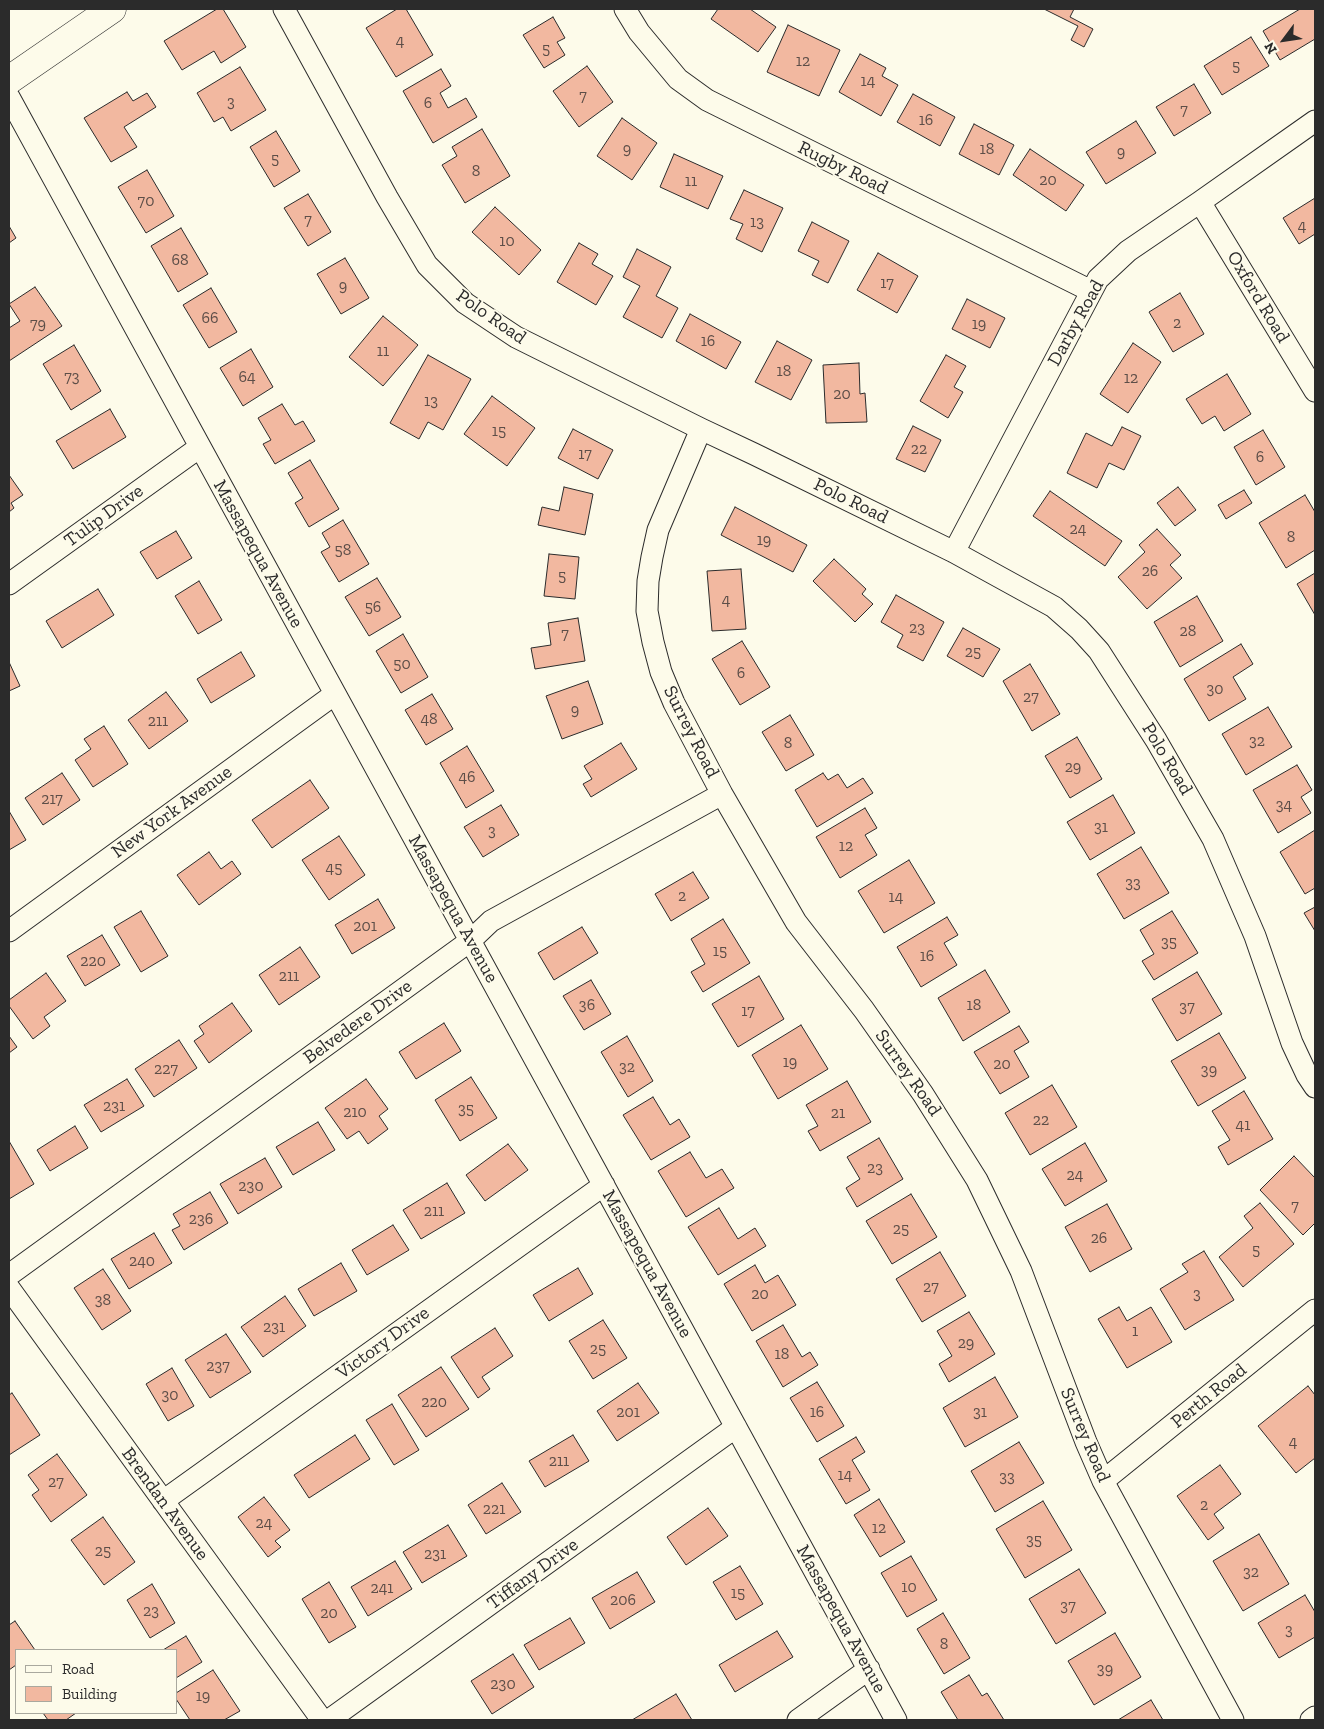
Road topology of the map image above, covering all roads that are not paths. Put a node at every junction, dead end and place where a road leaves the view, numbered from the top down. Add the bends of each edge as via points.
1 (112, 9) edge
2 (284, 9) edge
3 (625, 9) edge
4 (9, 80) edge
5 (9, 97) edge
6 (1315, 121) edge
7 (1200, 202) junction
8 (1091, 291) junction
9 (1315, 392) edge
10 (701, 429) junction
11 (200, 447) junction
12 (954, 552) junction
13 (9, 584) edge
14 (335, 694) junction
15 (722, 794) junction
16 (9, 931) edge
17 (470, 941) junction
18 (1315, 1087) edge
19 (604, 1185) junction
20 (9, 1275) edge
21 (9, 1288) edge
22 (1315, 1310) edge
23 (736, 1428) junction
24 (1103, 1481) junction
25 (163, 1501) junction
26 (869, 1670) junction
27 (1315, 1717) edge
28 (322, 1720) edge
29 (329, 1720) edge
30 (798, 1720) edge
31 (896, 1720) edge
32 (1233, 1720) edge
33 (1311, 1720) edge

1 - 4 main road
2 - 10 street, Polo Road via 387,197 427,265 439,278 465,303 516,337
3 - 8 street, Rugby Road via 639,32 678,79 707,100
5 - 11 street, Massapequa Avenue
6 - 7 street, Darby Road
7 - 8 street, Darby Road via 1128,251 1098,279
7 - 9 street, Oxford Road
8 - 12 street, Darby Road
10 - 12 street, Polo Road
10 - 15 street, Surrey Road via 658,530 648,581 647,611 661,672
11 - 13 street, Tulip Drive
11 - 14 street, Massapequa Avenue
12 - 18 street, Polo Road via 1054,607 1099,651 1156,740 1213,839 1255,936 1292,1043
14 - 16 street, New York Avenue
14 - 17 street, Massapequa Avenue
15 - 17 street, Belvedere Drive via 492,922
15 - 24 street, Surrey Road via 796,922 923,1094 977,1180 1021,1271
17 - 19 street, Massapequa Avenue
17 - 20 street, Belvedere Drive
19 - 23 street, Massapequa Avenue
19 - 25 street, Victory Drive
21 - 25 street, Brendan Avenue
22 - 24 street, Perth Road
23 - 26 street, Massapequa Avenue
23 - 29 street, Tiffany Drive
24 - 32 street, Surrey Road
25 - 28 street, Brendan Avenue
26 - 30 street
26 - 31 street, Massapequa Avenue
27 - 33 street

